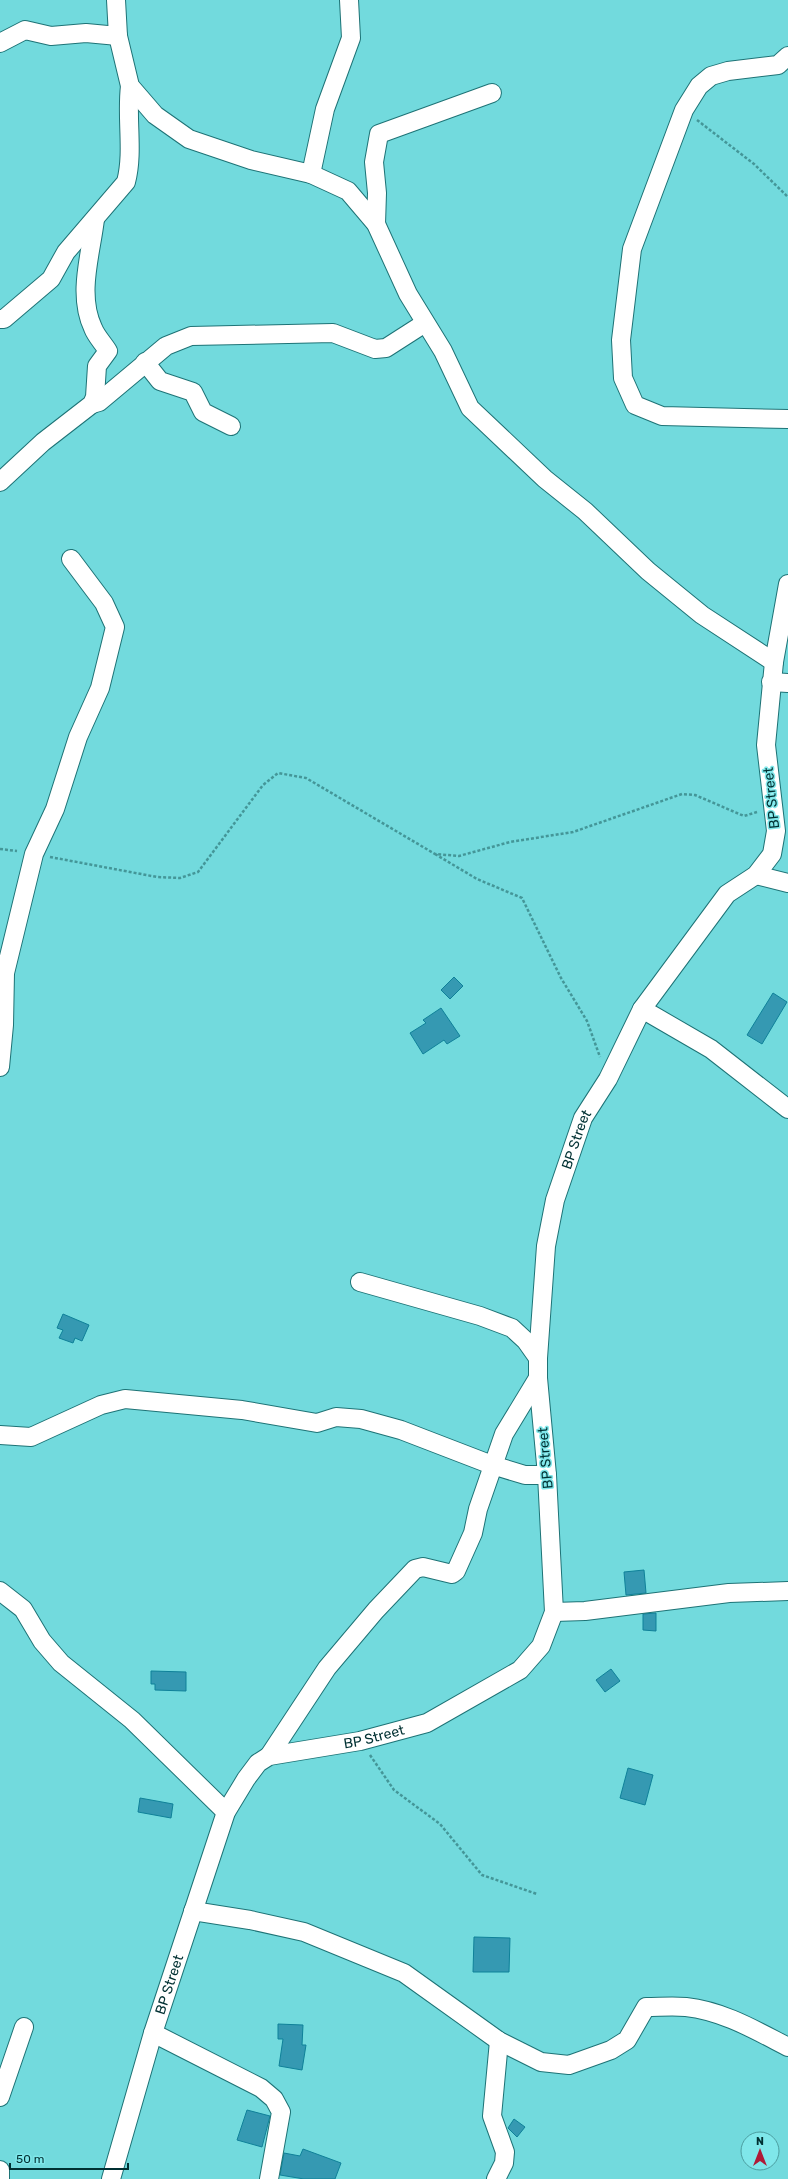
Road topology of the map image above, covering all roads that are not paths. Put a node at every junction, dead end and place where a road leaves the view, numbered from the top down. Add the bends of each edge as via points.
1 (116, 0) edge
2 (349, 0) edge
3 (118, 36) junction
4 (0, 43) edge
5 (788, 56) edge
6 (130, 86) junction
7 (492, 93) dead end
8 (311, 174) junction
9 (95, 219) junction
10 (376, 224) junction
11 (0, 319) edge
12 (425, 323) junction
13 (145, 362) junction
14 (92, 404) junction
15 (788, 419) edge
16 (231, 426) dead end
17 (0, 482) edge
18 (71, 559) dead end
19 (788, 584) edge
20 (786, 605) edge
21 (774, 662) junction
22 (780, 682) edge
23 (780, 807) edge
24 (756, 875) junction
25 (788, 883) edge
26 (642, 1009) junction
27 (0, 1067) edge
28 (788, 1109) edge
29 (360, 1282) dead end
30 (538, 1358) junction
31 (538, 1378) junction
32 (0, 1435) edge
33 (492, 1465) junction
34 (547, 1475) junction
35 (0, 1591) edge
36 (788, 1591) edge
37 (554, 1612) junction
38 (269, 1756) junction
39 (226, 1812) junction
40 (193, 1911) junction
41 (24, 2027) dead end
42 (153, 2033) junction
43 (499, 2041) junction
44 (788, 2047) edge
45 (0, 2097) edge
46 (0, 2170) edge
47 (0, 2179) edge
48 (111, 2179) edge
49 (269, 2179) edge
50 (496, 2179) edge

1 - 3 street
2 - 8 street via 351,38 325,109
3 - 4 street via 51,36 26,30
3 - 6 street
5 - 15 street via 778,65 728,71 711,76 699,86 684,110 632,249 621,340 623,378 635,405 662,416
6 - 8 street via 155,115 189,139 251,160
6 - 9 street via 129,171 126,182
7 - 10 street via 379,134 374,162
8 - 10 street via 348,191
9 - 11 street via 66,252 51,279 4,319
9 - 14 street via 85,292 93,328 108,351 97,366 95,397
10 - 12 street via 408,294
12 - 13 street via 386,348 376,349 333,333 191,336 166,346
12 - 21 street via 443,351 470,408 648,571 702,615
13 - 14 street via 100,402
13 - 16 street via 160,381 193,392 203,412
14 - 17 street via 43,442
18 - 27 street via 104,603 115,627 100,688 78,737 55,809 34,854 5,974
19 - 20 street, BP Street
20 - 21 street, BP Street
21 - 22 street, BP Street
22 - 23 street, BP Street via 766,745
23 - 24 street, BP Street via 772,854
24 - 25 street
24 - 26 street, BP Street via 727,894
26 - 28 street via 711,1049
26 - 30 street, BP Street via 608,1079 583,1118 555,1200 546,1246
29 - 30 street via 480,1316 512,1328 526,1341
30 - 31 street, BP Street
31 - 33 street via 504,1434
31 - 34 street, BP Street
32 - 33 street via 32,1437 101,1405 124,1399 242,1410 305,1422 317,1423 336,1417 361,1419 401,1430
33 - 34 street via 525,1475
33 - 38 street via 473,1532 456,1571 452,1574 423,1566 416,1569 376,1610 327,1668
34 - 37 street, BP Street
35 - 39 street via 23,1609 42,1641 61,1663 132,1720
36 - 37 street via 729,1593 585,1611
37 - 38 street, BP Street via 541,1646 520,1670 427,1723 360,1741
38 - 39 street, BP Street via 258,1763
39 - 40 street, BP Street
40 - 42 street, BP Street
40 - 43 street via 304,1932 404,1973
41 - 45 street
42 - 48 street, BP Street
42 - 49 street via 261,2088 274,2099 281,2112
43 - 44 street via 541,2062 569,2065 611,2050 627,2040 646,2007 685,2007 712,2012 744,2024
43 - 50 street via 492,2116 505,2152 504,2163
46 - 47 street

